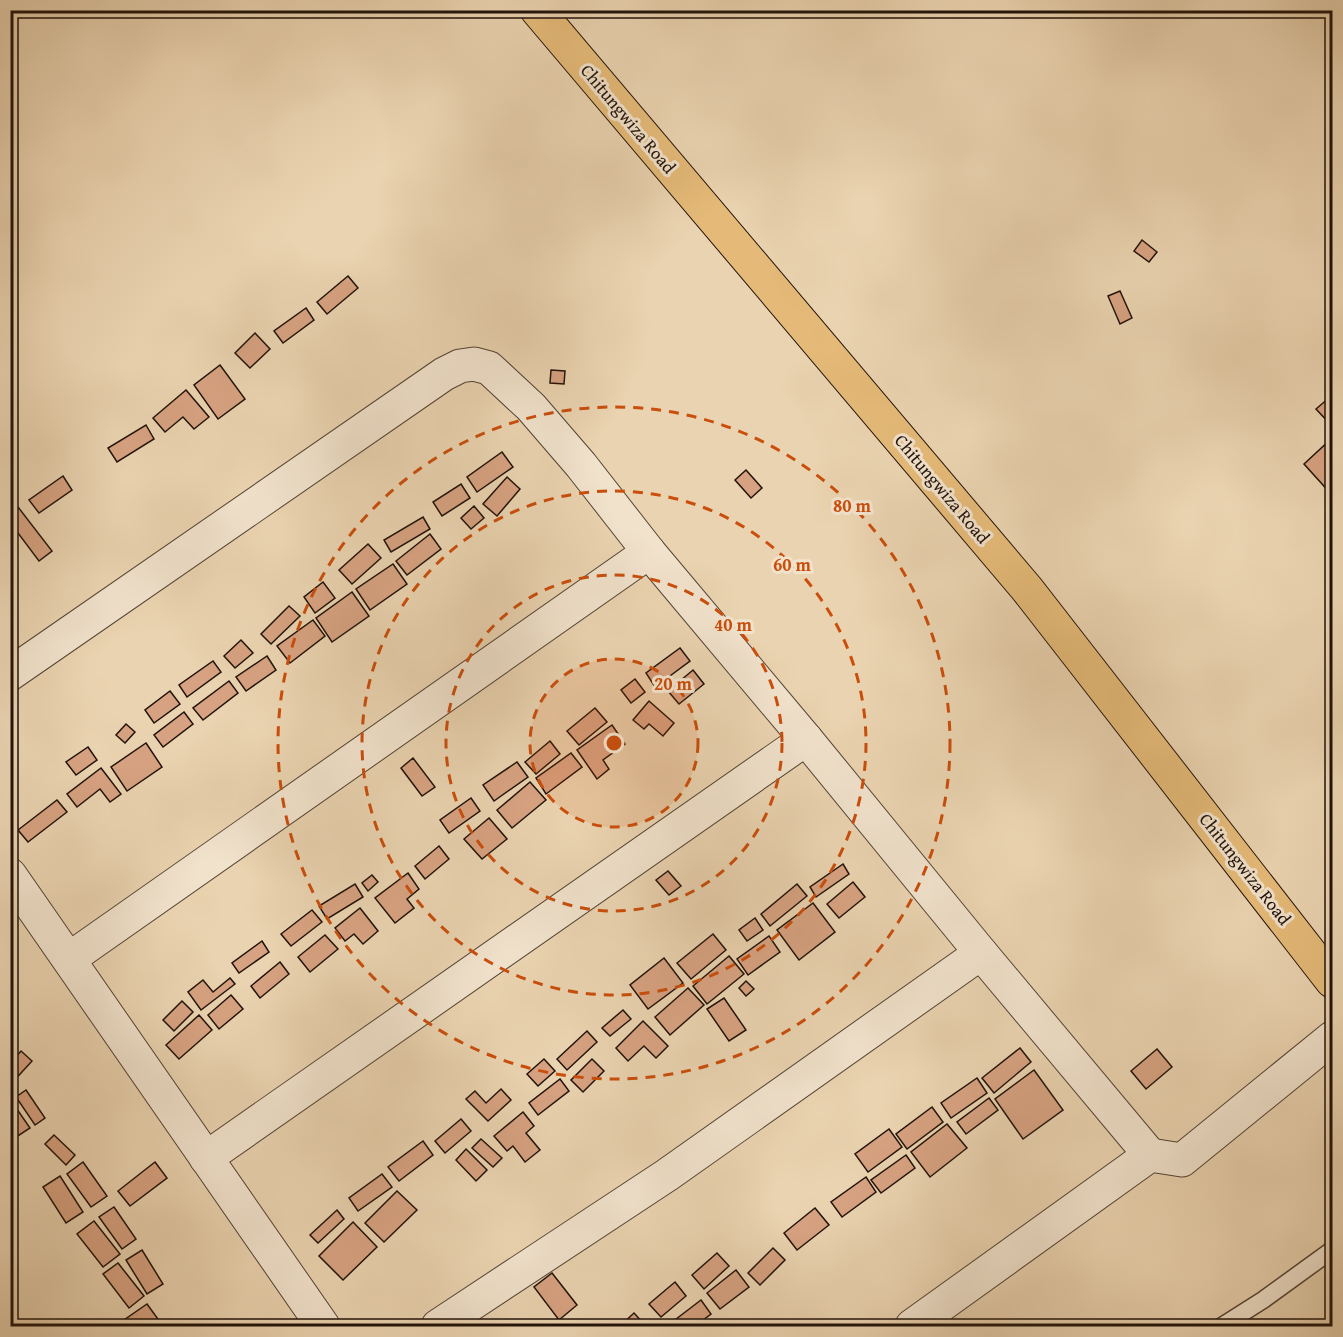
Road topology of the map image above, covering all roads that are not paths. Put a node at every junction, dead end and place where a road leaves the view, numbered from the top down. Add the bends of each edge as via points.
1 (537, 10) edge
2 (649, 552) junction
3 (10, 674) edge
4 (806, 739) junction
5 (10, 875) edge
6 (981, 953) junction
7 (69, 959) junction
8 (1332, 981) edge
9 (1332, 1038) edge
10 (1150, 1155) junction
11 (206, 1158) junction
12 (1332, 1250) edge
13 (323, 1326) edge
14 (438, 1326) edge
15 (912, 1326) edge
16 (1222, 1326) edge

1 - 8 main road, Chitungwiza Road via 1027,589
2 - 3 street via 531,407 489,368 460,366
2 - 4 street
2 - 7 street
4 - 6 street
4 - 11 street
5 - 7 street
6 - 10 street
6 - 14 street via 667,1175
7 - 11 street
9 - 10 street via 1182,1160
10 - 15 street
11 - 13 street
12 - 16 lane

